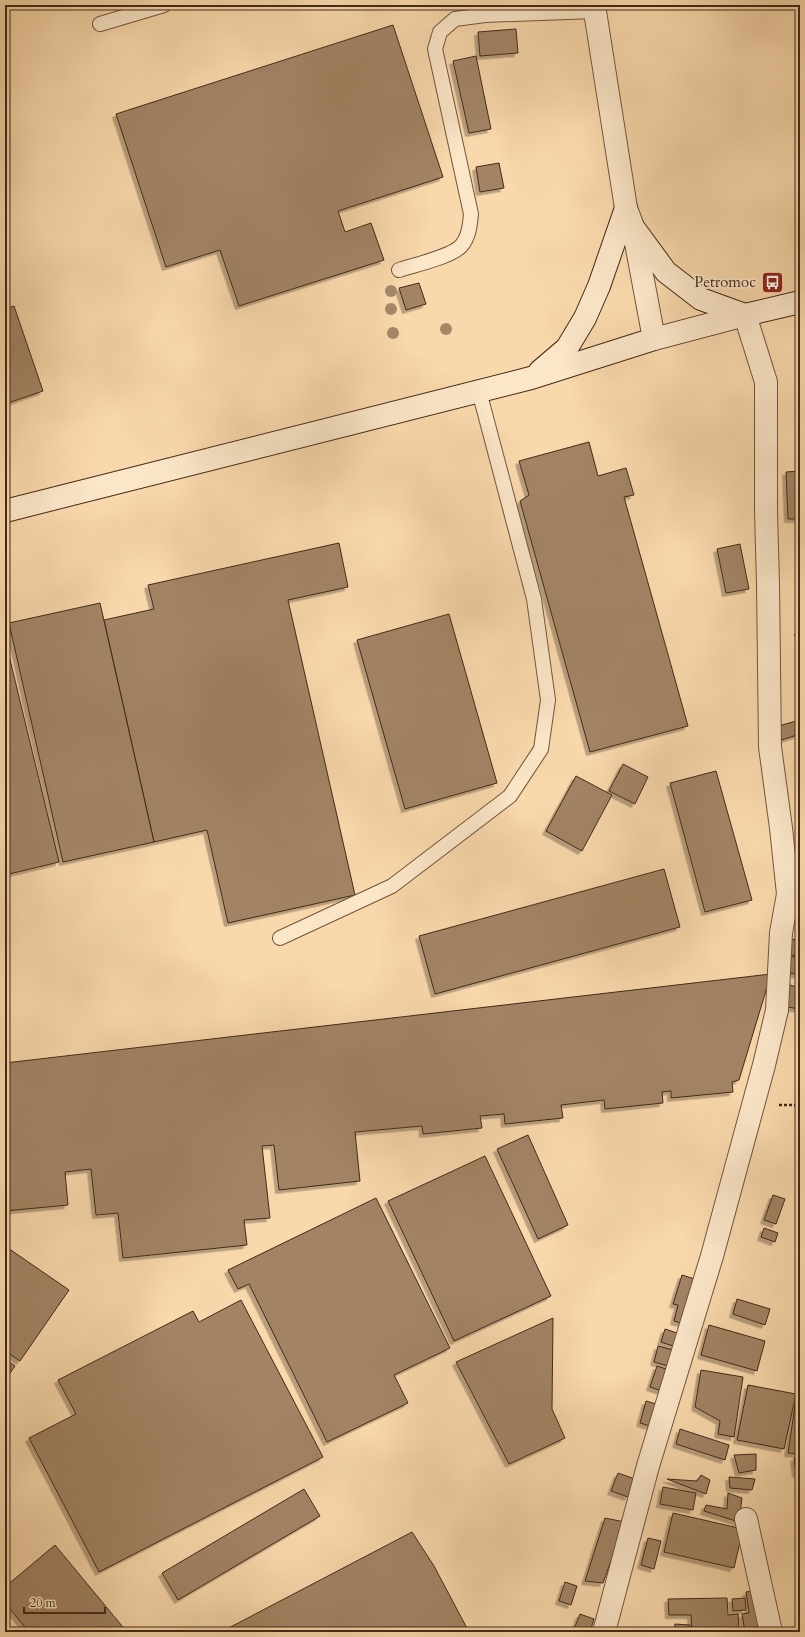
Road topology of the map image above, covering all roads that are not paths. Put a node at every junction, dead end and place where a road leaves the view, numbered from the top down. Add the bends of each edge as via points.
1 (164, 5) edge
2 (594, 8) edge
3 (100, 24) dead end
4 (630, 218) junction
5 (400, 270) dead end
6 (800, 302) edge
7 (745, 315) junction
8 (654, 339) junction
9 (531, 378) junction
10 (479, 391) junction
11 (5, 512) edge
12 (280, 938) dead end
13 (746, 1519) dead end
14 (604, 1632) edge
15 (771, 1632) edge

1 - 3 lane
2 - 4 street
2 - 5 lane via 455,19 440,32 435,49 471,214 469,231 461,246 451,253
4 - 7 street via 666,272 701,298
4 - 8 street
4 - 9 street via 585,318 567,348
6 - 7 street
7 - 8 street
7 - 14 street via 766,382 770,747 788,894 781,933 777,1010 712,1256 648,1466
8 - 9 street
9 - 10 street
10 - 11 street
10 - 12 lane via 534,599 548,700 542,750 510,796 392,886
13 - 15 street

